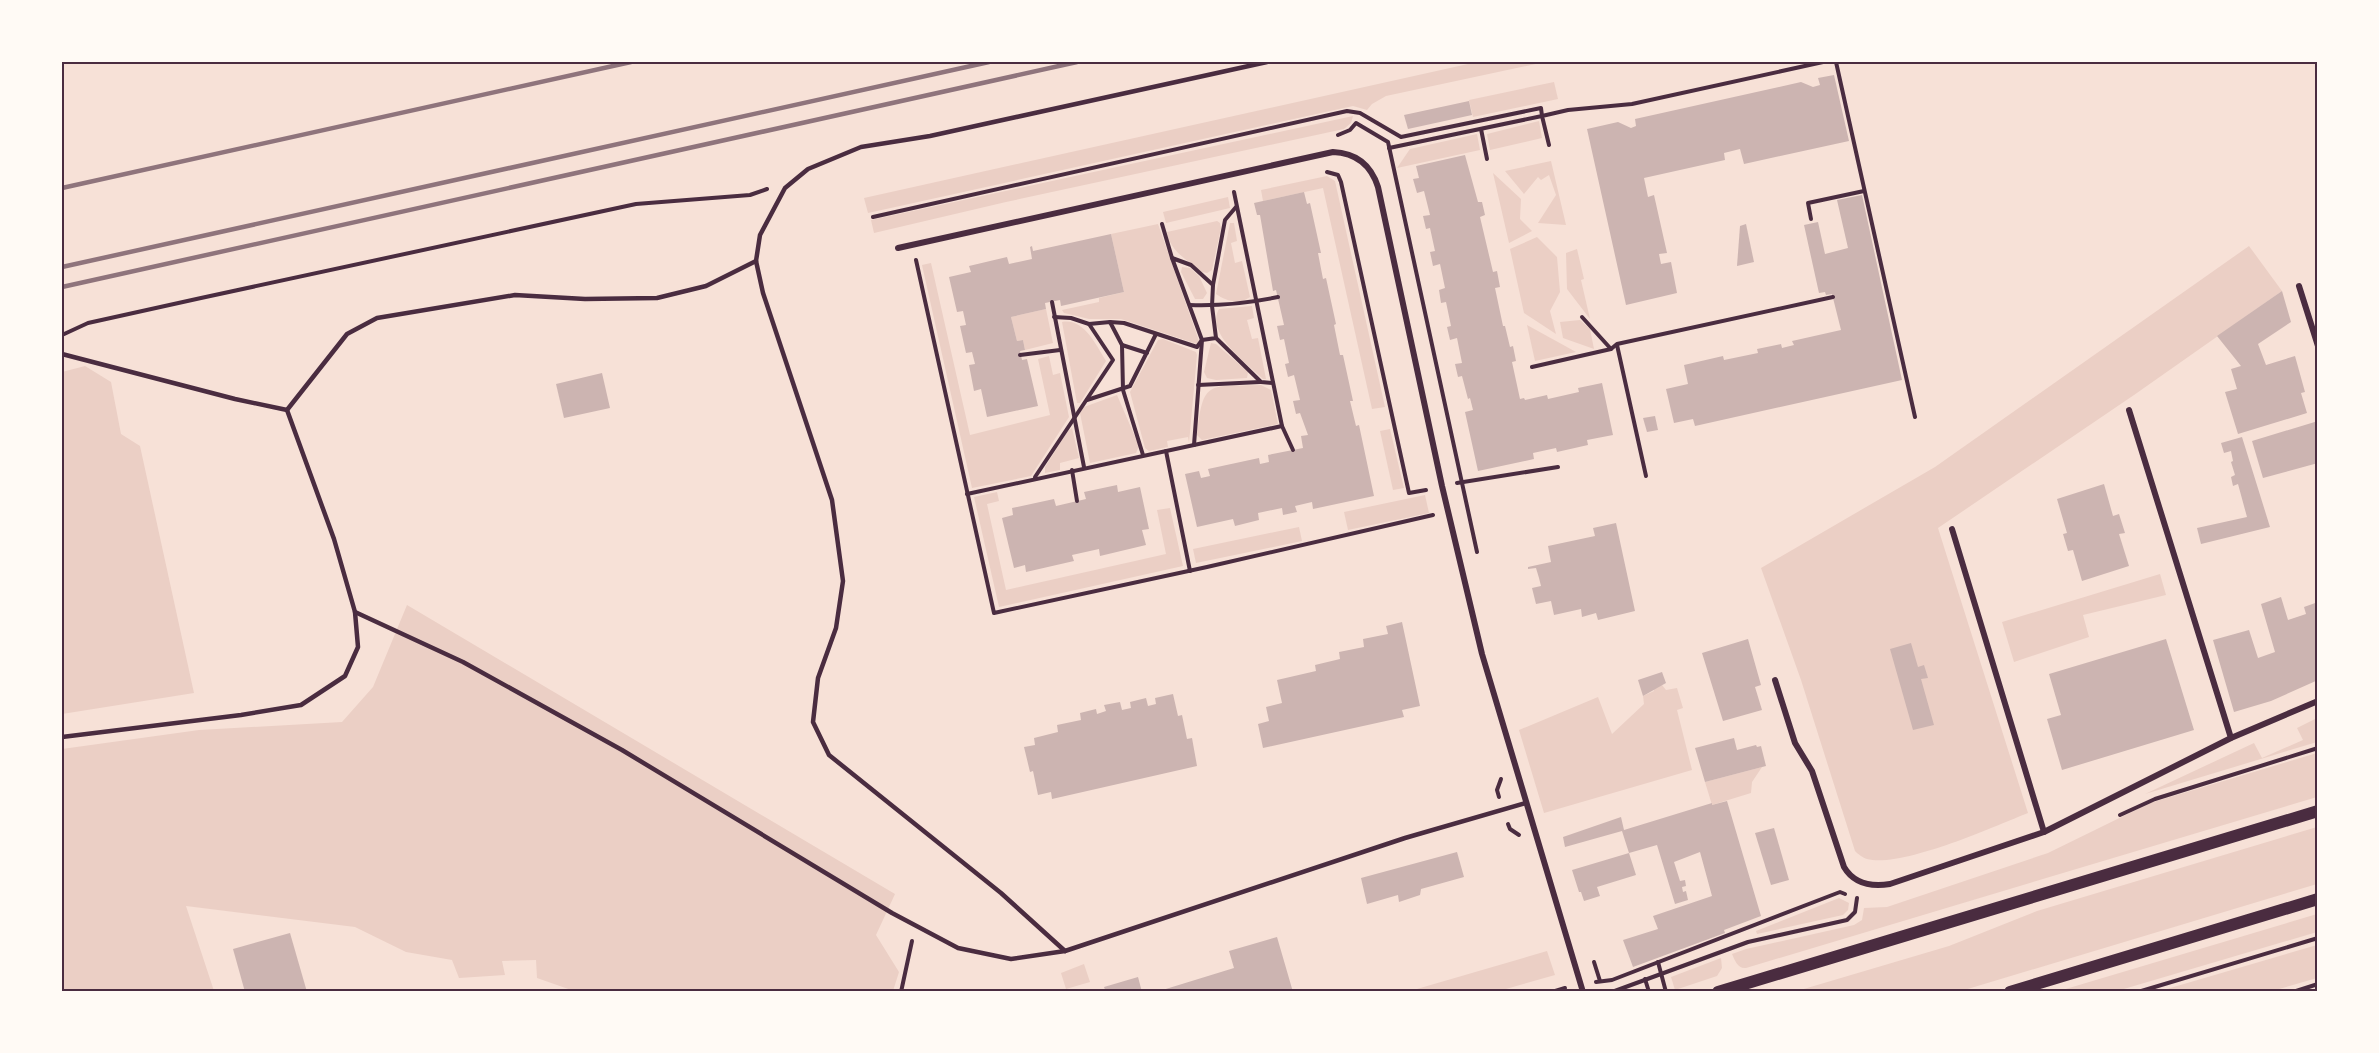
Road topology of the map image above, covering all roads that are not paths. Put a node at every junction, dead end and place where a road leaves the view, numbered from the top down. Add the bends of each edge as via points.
1 (1267, 62) edge
2 (898, 248) dead end
3 (756, 261) junction
4 (2299, 286) dead end
5 (2318, 346) edge
6 (62, 354) edge
7 (287, 410) junction
8 (2129, 410) dead end
9 (1952, 529) dead end
10 (355, 612) junction
11 (1775, 680) dead end
12 (2318, 701) edge
13 (62, 737) edge
14 (2231, 738) junction
15 (1526, 803) junction
16 (2318, 811) edge
17 (2044, 832) junction
18 (2318, 899) edge
19 (1065, 951) junction
20 (1583, 992) edge
21 (1718, 992) edge
22 (2010, 992) edge

1 - 3 lane via 930,136 861,147 808,169 785,188 760,235
2 - 15 street via 1333,152 1363,161 1374,174 1378,187 1482,654
3 - 7 lane via 706,286 657,298 515,295 376,318 347,334
3 - 19 lane via 832,501 843,581 836,628 818,678 813,722 830,755
4 - 5 street
6 - 7 lane
7 - 10 lane via 334,539
8 - 14 street
9 - 17 street
10 - 13 lane via 358,647 345,676 301,705
10 - 19 lane via 464,662 622,750 958,948 1011,959
11 - 17 street via 1795,743 1812,771 1844,867 1857,881 1890,885
12 - 14 street
14 - 17 street
15 - 19 lane via 1405,838
15 - 20 street
16 - 21 main road
18 - 22 main road

